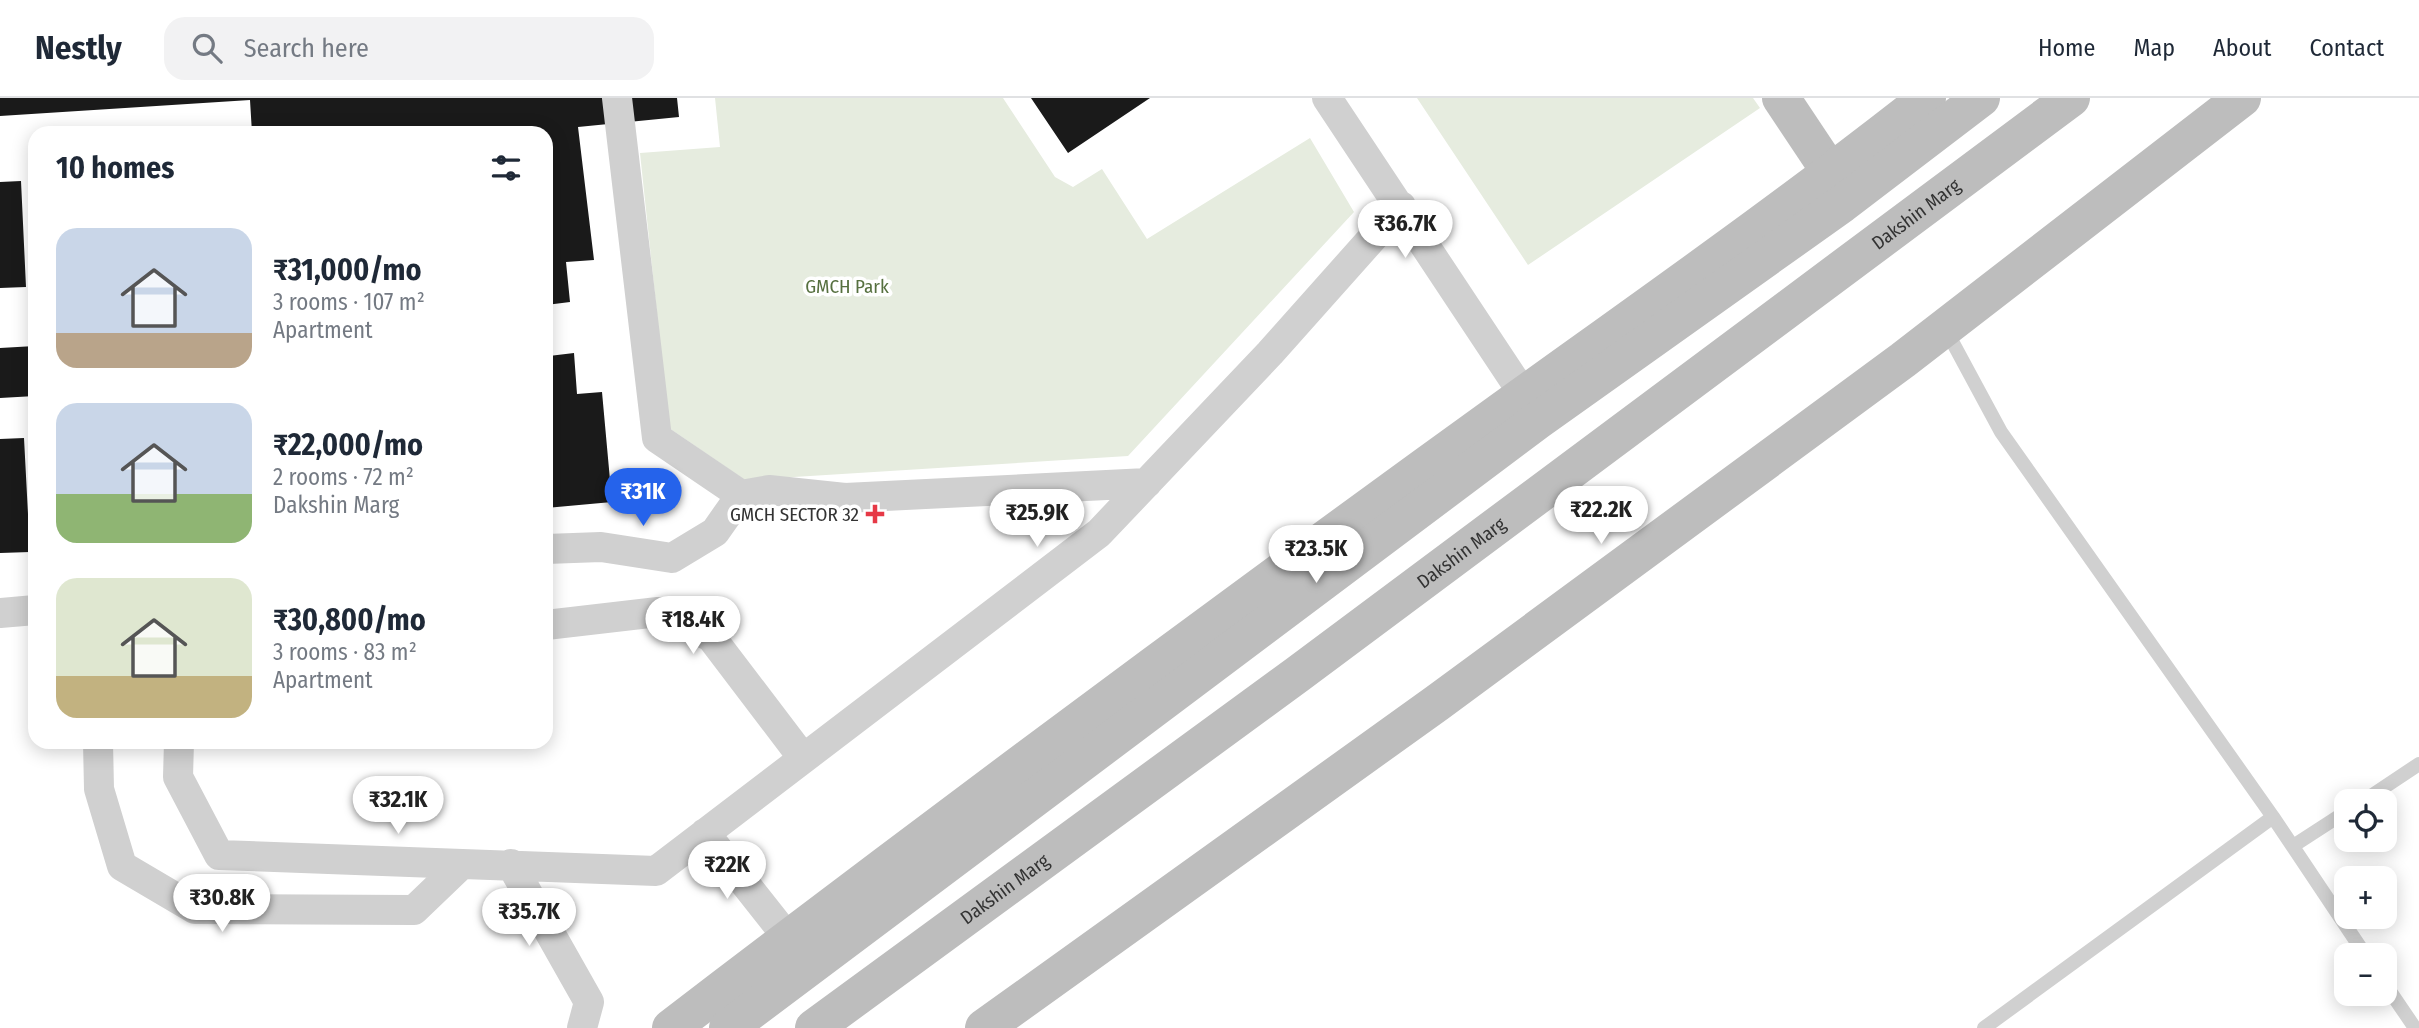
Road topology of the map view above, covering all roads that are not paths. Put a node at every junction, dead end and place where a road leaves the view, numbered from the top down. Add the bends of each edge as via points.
1 (617, 98) edge
2 (1326, 98) edge
3 (1781, 98) edge
4 (1927, 98) edge
5 (1981, 98) edge
6 (2071, 98) edge
7 (2242, 98) edge
8 (1831, 173) junction
9 (1401, 206) junction
10 (1945, 328) junction
11 (1524, 395) junction
12 (1147, 483) junction
13 (741, 495) junction
14 (553, 549) edge
15 (28, 611) edge
16 (0, 613) edge
17 (553, 624) edge
18 (98, 749) edge
19 (179, 749) edge
20 (803, 758) junction
21 (2419, 764) edge
22 (2381, 789) edge
23 (2273, 817) junction
24 (2334, 819) edge
25 (705, 833) junction
26 (2293, 846) junction
27 (462, 864) junction
28 (511, 864) junction
29 (788, 938) junction
30 (2357, 943) edge
31 (2397, 1002) edge
32 (582, 1028) edge
33 (671, 1028) edge
34 (728, 1028) edge
35 (814, 1028) edge
36 (984, 1028) edge
37 (1984, 1028) edge
38 (2415, 1028) edge

1 - 13 street via 657,438
2 - 9 street
3 - 8 street
4 - 8 street
5 - 34 street via 1842,204 1526,429
6 - 35 street, Dakshin Marg
7 - 10 street
8 - 11 street
9 - 11 street
9 - 12 street
10 - 23 lane via 2001,432
10 - 36 street via 1437,704
11 - 29 street
12 - 13 street via 845,498 769,490
12 - 20 street via 1100,533
13 - 14 street via 715,532 672,558 601,547
15 - 16 street
17 - 20 street via 658,612 711,636
18 - 27 street via 99,789 122,866 195,909 414,909
19 - 27 street via 178,777 219,855
20 - 25 street
21 - 22 lane
23 - 26 lane
23 - 37 lane
24 - 26 lane
25 - 28 street via 656,871
25 - 29 street
26 - 30 lane
27 - 28 street
28 - 32 street via 589,1002
29 - 33 street
31 - 38 lane

